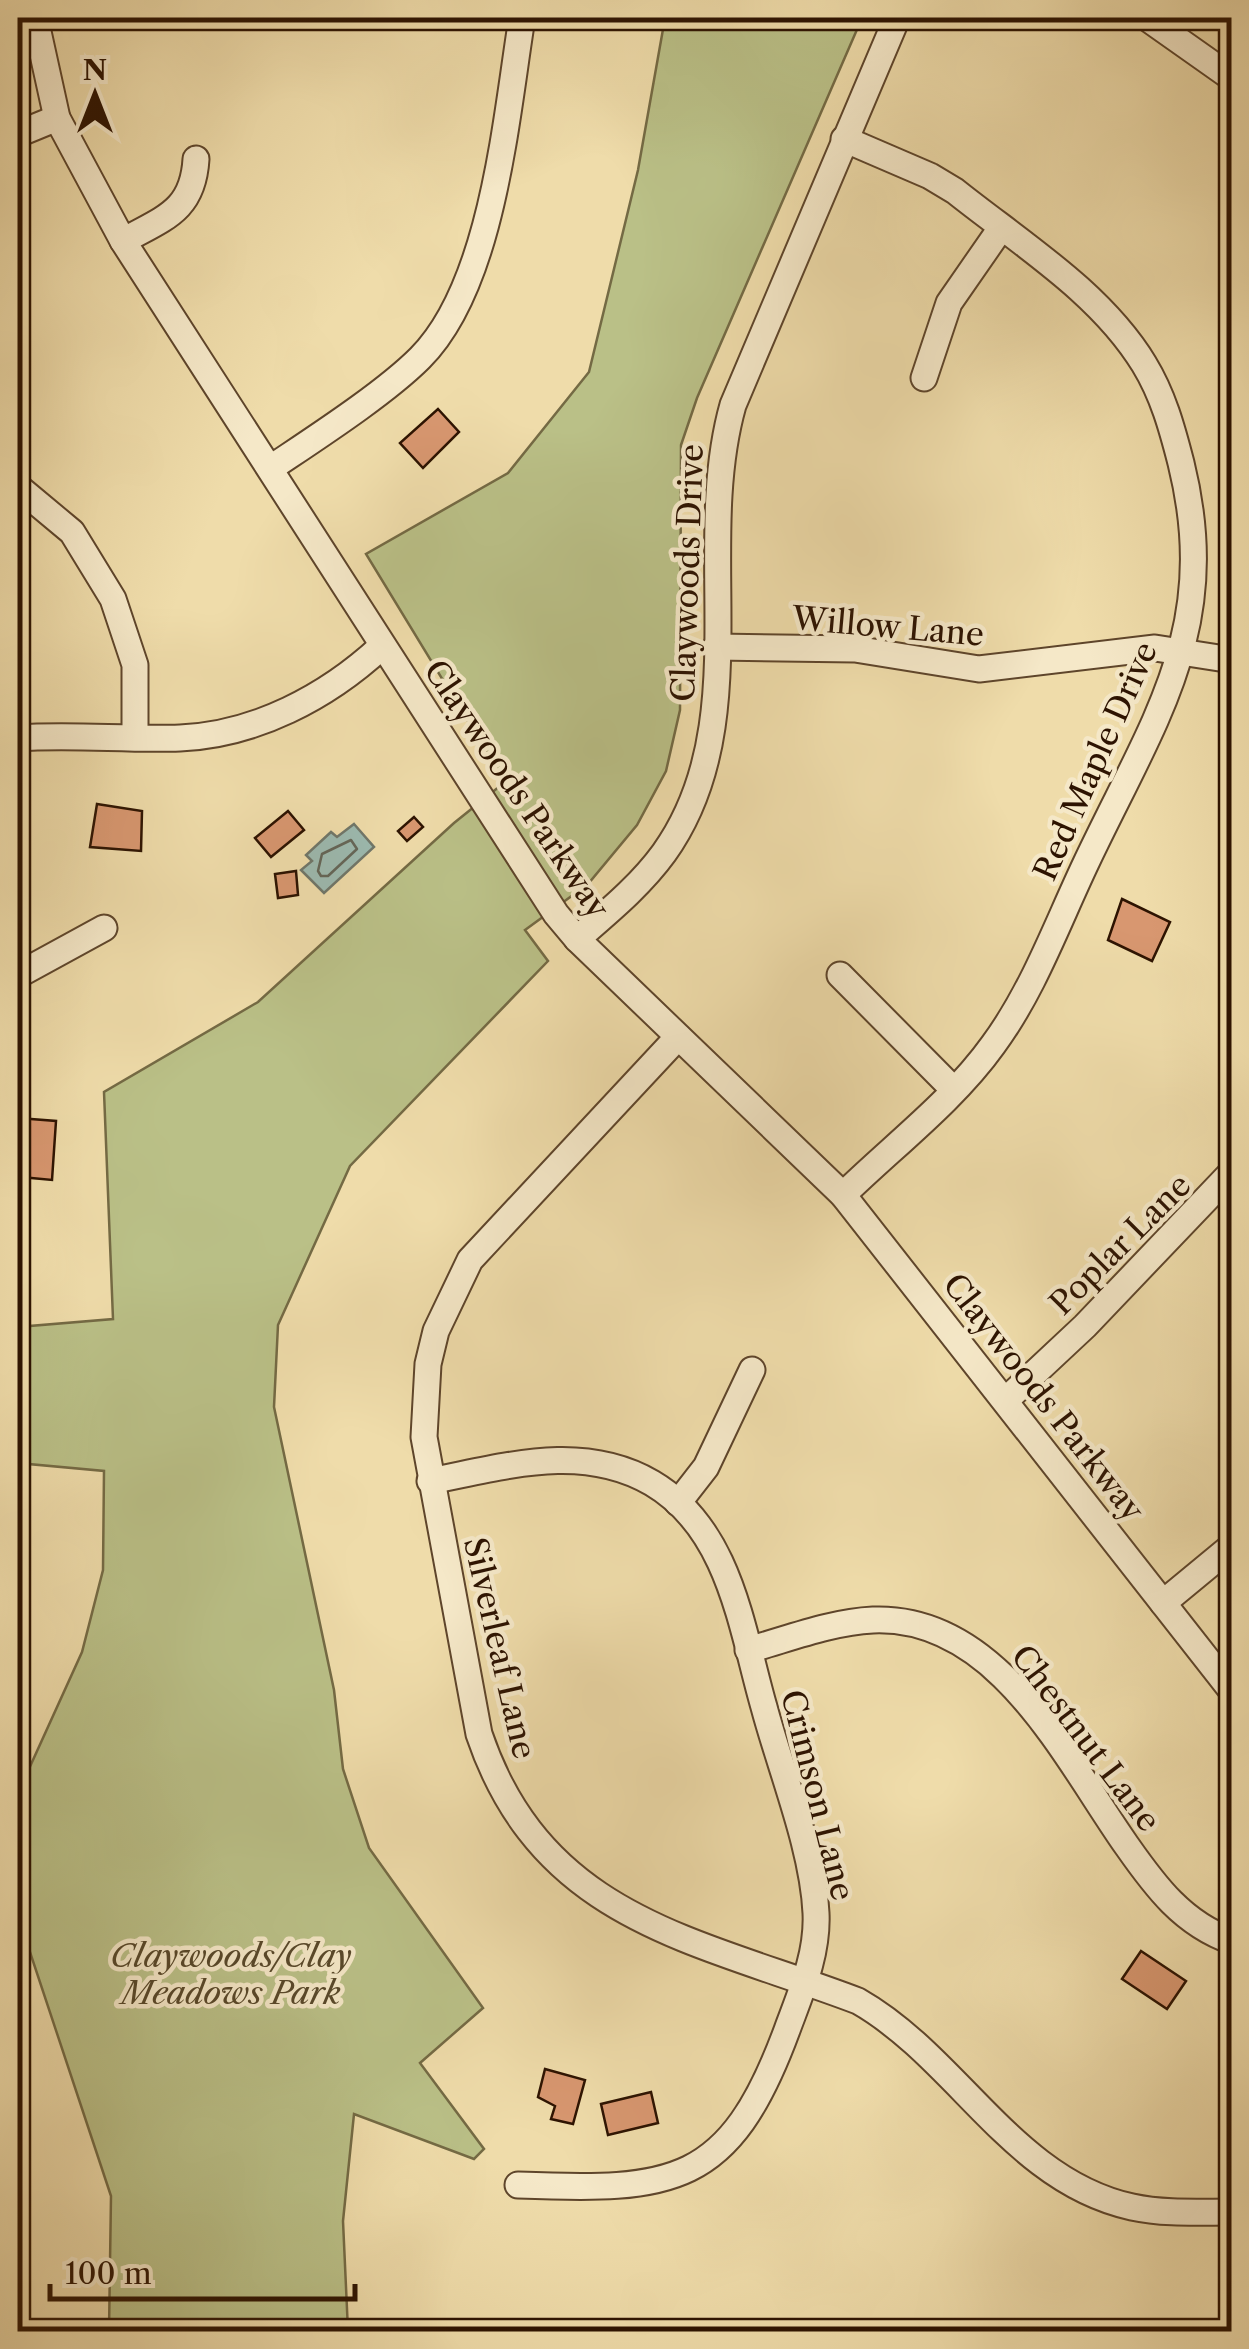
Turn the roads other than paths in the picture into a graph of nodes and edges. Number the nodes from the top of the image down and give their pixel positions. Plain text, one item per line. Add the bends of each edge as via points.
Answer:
1 (35, 18) edge
2 (522, 18) edge
3 (897, 18) edge
4 (1147, 18) edge
5 (1232, 78) edge
6 (57, 118) junction
7 (18, 134) edge
8 (844, 140) junction
9 (196, 160) dead end
10 (1000, 228) junction
11 (123, 241) junction
12 (924, 378) dead end
13 (272, 468) junction
14 (18, 486) edge
15 (382, 647) junction
16 (716, 648) junction
17 (1184, 650) junction
18 (1232, 660) edge
19 (134, 736) junction
20 (18, 738) edge
21 (104, 928) dead end
22 (577, 939) junction
23 (18, 975) edge
24 (840, 975) dead end
25 (678, 1037) junction
26 (953, 1089) junction
27 (1232, 1172) edge
28 (843, 1195) junction
29 (752, 1370) dead end
30 (1007, 1399) junction
31 (430, 1481) junction
32 (678, 1503) junction
33 (1232, 1546) edge
34 (1163, 1602) junction
35 (748, 1650) junction
36 (1232, 1691) edge
37 (1232, 1941) edge
38 (805, 1981) junction
39 (518, 2185) dead end
40 (1232, 2212) edge

1 - 6 street, Claywoods Parkway
2 - 13 street via 498,165 469,282 448,322 419,359
3 - 8 street, Claywoods Drive
4 - 5 street
6 - 7 street
6 - 11 street, Claywoods Parkway
8 - 10 street, Red Maple Drive via 930,176
8 - 16 street, Claywoods Drive via 722,442
9 - 11 street via 194,188 178,209
10 - 12 street via 948,303
10 - 17 street, Red Maple Drive via 1094,303 1160,394 1194,524 1193,608
11 - 13 street, Claywoods Parkway
13 - 15 street, Claywoods Parkway
14 - 19 street via 72,532 113,600 134,665
15 - 19 street via 332,687 288,710 222,733
15 - 22 street, Claywoods Parkway
16 - 17 street, Willow Lane via 855,649 979,669 1123,650
16 - 22 street, Claywoods Drive via 708,754 683,822 644,878
17 - 18 street, Willow Lane
17 - 26 street, Red Maple Drive via 1012,1019
19 - 20 street
21 - 23 street
22 - 25 street, Claywoods Parkway
24 - 26 street
25 - 28 street, Claywoods Parkway
25 - 31 street, Silverleaf Lane via 490,1234 450,1294 423,1403
26 - 28 street, Red Maple Drive
27 - 30 street, Poplar Lane
28 - 30 street, Claywoods Parkway
29 - 32 street via 706,1467
30 - 34 street, Claywoods Parkway
31 - 32 street, Crimson Lane via 573,1459 626,1471
31 - 38 street, Silverleaf Lane via 479,1734 491,1771 528,1834 609,1904
32 - 35 street, Crimson Lane via 715,1548
33 - 34 street
34 - 36 street, Claywoods Parkway
35 - 37 street, Chestnut Lane via 876,1620 909,1622 961,1641 1010,1681 1158,1890 1202,1927
35 - 38 street, Crimson Lane via 814,1886 814,1949
38 - 39 street, Crimson Lane via 765,2089 710,2155 650,2183
38 - 40 street, Silverleaf Lane via 886,2017 1024,2151 1070,2184 1131,2207

